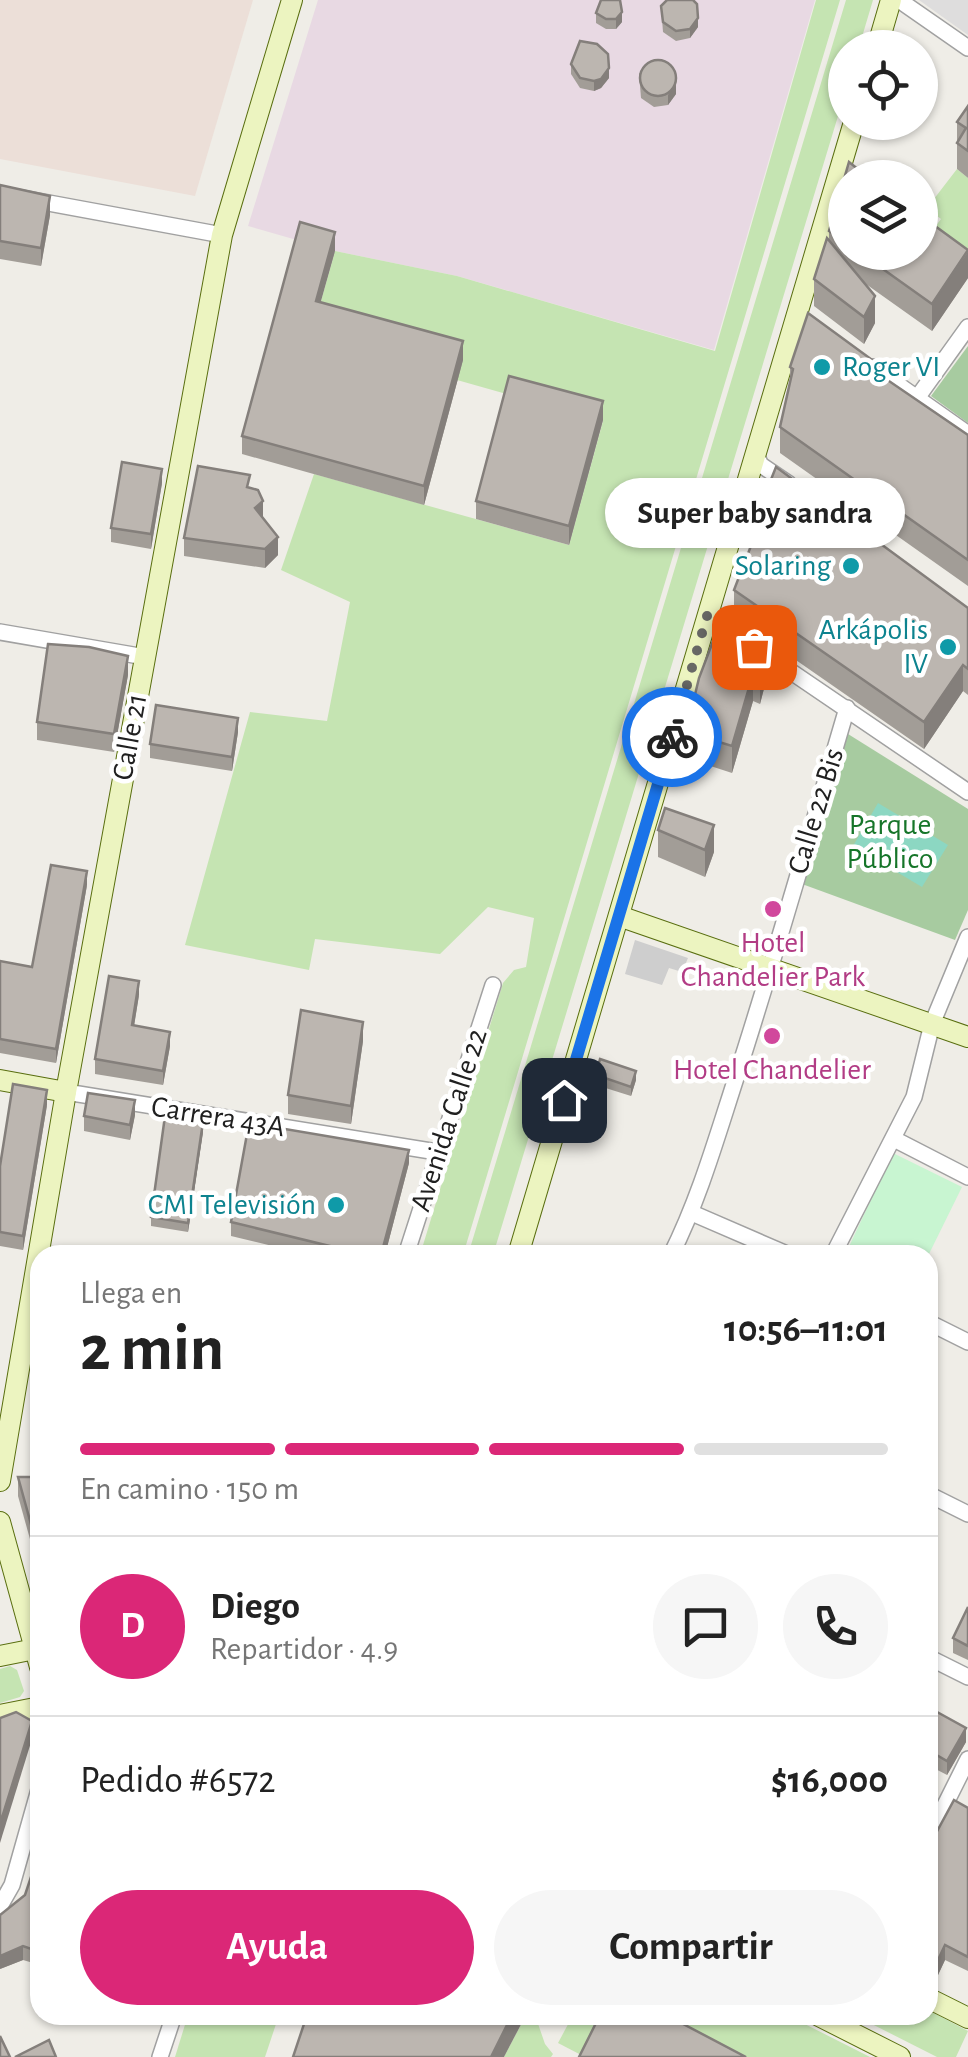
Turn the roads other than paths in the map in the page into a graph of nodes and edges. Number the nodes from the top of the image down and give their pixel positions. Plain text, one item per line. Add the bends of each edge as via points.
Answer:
1 (292, 0) edge
2 (891, 0) edge
3 (900, 0) edge
4 (882, 30) edge
5 (968, 48) edge
6 (849, 140) edge
7 (0, 194) edge
8 (222, 235) junction
9 (968, 327) edge
10 (856, 355) edge
11 (917, 398) junction
12 (968, 434) edge
13 (755, 453) junction
14 (798, 490) edge
15 (0, 632) edge
16 (738, 636) edge
17 (145, 658) junction
18 (847, 708) junction
19 (968, 792) edge
20 (620, 916) junction
21 (968, 937) edge
22 (772, 968) junction
23 (494, 984) dead end
24 (932, 1024) junction
25 (968, 1037) edge
26 (0, 1080) edge
27 (66, 1092) junction
28 (894, 1139) junction
29 (437, 1152) junction
30 (968, 1177) edge
31 (692, 1213) junction
32 (40, 1245) edge
33 (409, 1245) edge
34 (521, 1245) edge
35 (676, 1245) edge
36 (766, 1245) edge
37 (838, 1245) edge
38 (30, 1305) edge
39 (938, 1327) edge
40 (968, 1342) edge
41 (0, 1482) edge
42 (938, 1499) edge
43 (968, 1514) edge
44 (0, 1522) edge
45 (30, 1627) edge
46 (30, 1654) edge
47 (0, 1656) edge
48 (938, 1662) edge
49 (968, 1677) edge
50 (30, 1709) edge
51 (0, 1716) edge
52 (968, 1759) edge
53 (938, 1814) edge
54 (30, 1821) edge
55 (0, 1906) edge
56 (938, 2003) edge
57 (968, 2018) edge
58 (171, 2025) edge
59 (837, 2025) edge
60 (160, 2057) edge
61 (900, 2057) edge

1 - 8 street, Calle 21
2 - 4 street
3 - 5 street
6 - 13 street via 802,318
7 - 8 street
8 - 17 street, Calle 21
9 - 11 street
10 - 11 street
11 - 12 street
13 - 14 street
13 - 20 street via 715,621
15 - 17 street
16 - 18 street
17 - 27 street, Calle 21
18 - 19 street
18 - 22 street, Calle 22 Bis
20 - 22 street
20 - 34 street
21 - 24 street
22 - 24 street
22 - 31 street, Calle 22 Bis
23 - 29 street, Avenida Calle 22
24 - 25 street
24 - 28 street via 914,1097
26 - 27 street, Carrera 43A
27 - 29 street, Carrera 43A
27 - 32 street, Calle 21
28 - 30 street
28 - 37 street
29 - 33 street, Avenida Calle 22
31 - 35 street, Calle 22 Bis
31 - 36 street
38 - 41 street, Calle 21
39 - 40 street
42 - 43 street
44 - 45 street
46 - 47 street
48 - 49 street
50 - 51 street
52 - 53 street
54 - 55 street
56 - 57 street
58 - 60 street
59 - 61 street

